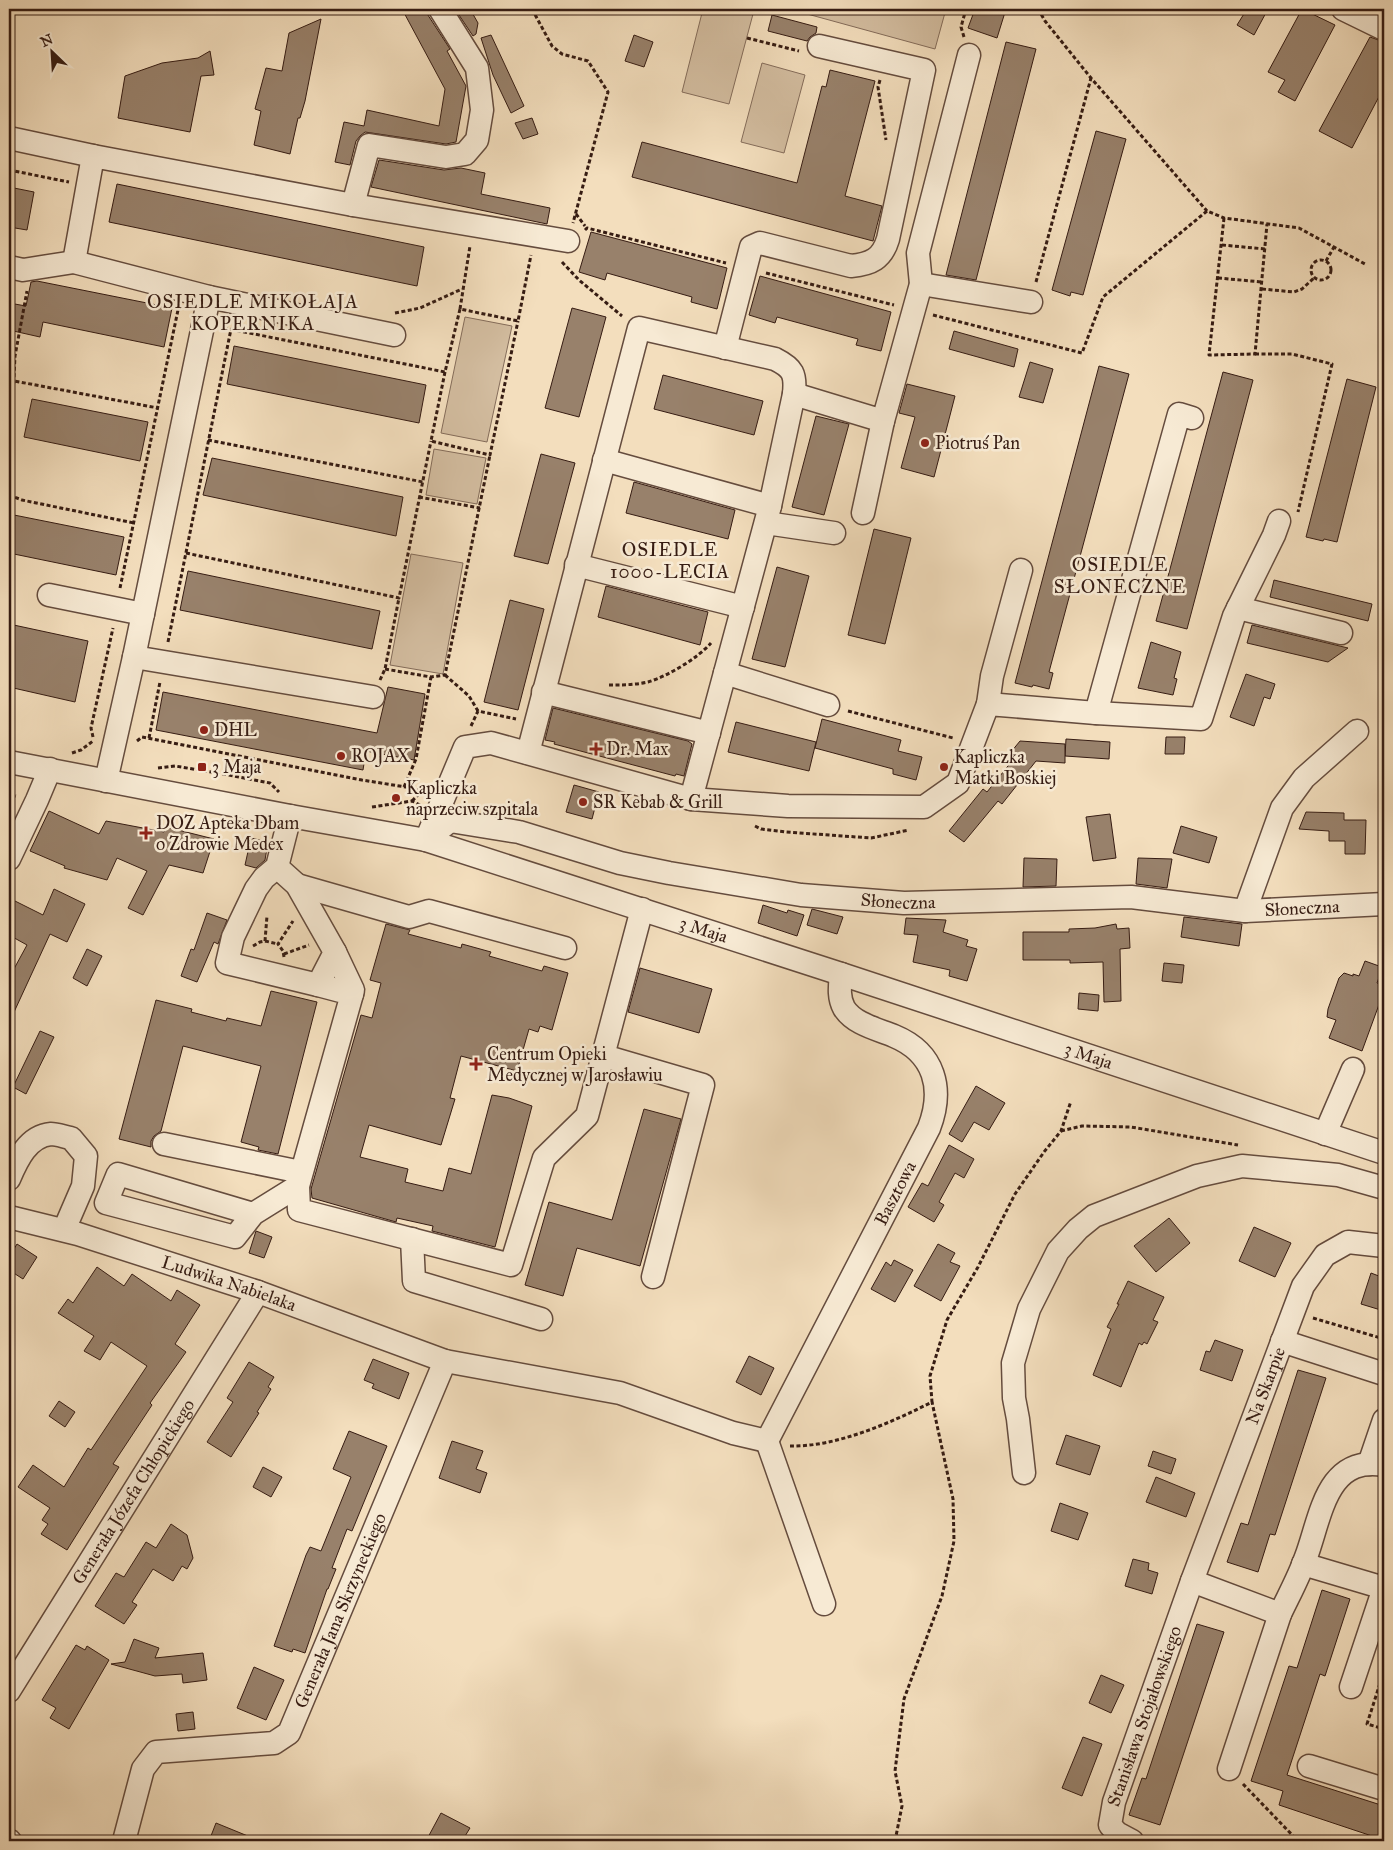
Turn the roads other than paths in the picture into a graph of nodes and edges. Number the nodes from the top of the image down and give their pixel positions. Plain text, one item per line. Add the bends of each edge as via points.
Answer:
1 (440, 9) edge
2 (1343, 9) edge
3 (1384, 29) edge
4 (822, 47) road end
5 (969, 55) road end
6 (9, 138) edge
7 (93, 156) junction
8 (353, 205) junction
9 (568, 242) road end
10 (74, 262) junction
11 (9, 267) edge
12 (921, 284) junction
13 (209, 297) junction
14 (1031, 302) road end
15 (387, 333) road end
16 (726, 348) junction
17 (794, 394) junction
18 (1192, 418) dead end
19 (883, 421) junction
20 (604, 460) junction
21 (863, 513) dead end
22 (768, 514) junction
23 (1279, 521) dead end
24 (834, 532) dead end
25 (576, 565) junction
26 (1021, 570) dead end
27 (49, 595) dead end
28 (1238, 608) junction
29 (143, 614) junction
30 (741, 614) junction
31 (1342, 633) dead end
32 (134, 658) junction
33 (725, 673) junction
34 (543, 692) junction
35 (373, 697) dead end
36 (988, 704) junction
37 (828, 705) road end
38 (1096, 713) junction
39 (1357, 731) dead end
40 (708, 733) junction
41 (528, 753) junction
42 (9, 762) edge
43 (50, 769) junction
44 (106, 781) junction
45 (691, 799) junction
46 (290, 816) junction
47 (426, 840) junction
48 (9, 859) edge
49 (277, 867) junction
50 (302, 893) junction
51 (1384, 904) edge
52 (642, 910) junction
53 (1245, 911) junction
54 (565, 948) dead end
55 (335, 952) junction
56 (841, 974) junction
57 (318, 985) junction
58 (352, 994) junction
59 (604, 1056) junction
60 (1353, 1069) dead end
61 (1325, 1134) junction
62 (164, 1144) dead end
63 (1384, 1153) edge
64 (9, 1179) edge
65 (299, 1179) junction
66 (1384, 1188) edge
67 (253, 1214) junction
68 (9, 1217) edge
69 (64, 1230) junction
70 (412, 1239) junction
71 (1384, 1246) edge
72 (653, 1276) dead end
73 (258, 1292) junction
74 (541, 1319) dead end
75 (1282, 1341) junction
76 (445, 1361) junction
77 (1384, 1374) edge
78 (1384, 1420) edge
79 (767, 1441) junction
80 (1377, 1464) edge
81 (1024, 1473) dead end
82 (1303, 1564) junction
83 (1192, 1581) junction
84 (1384, 1588) edge
85 (824, 1604) dead end
86 (1280, 1614) junction
87 (1351, 1687) dead end
88 (9, 1691) edge
89 (1309, 1766) dead end
90 (1229, 1769) road end
91 (1384, 1789) edge
92 (124, 1841) edge
93 (1132, 1841) edge

1 - 8 street via 477,68 482,110 477,140 465,154 446,157 369,145
2 - 3 street
4 - 16 street via 924,70 884,250 865,265 851,266 760,243 751,247
5 - 12 street via 918,253
6 - 7 street
7 - 8 street
7 - 10 street
8 - 9 street
10 - 11 street via 23,270
10 - 13 street
12 - 14 street
12 - 19 street
13 - 15 street
13 - 29 street
16 - 17 street via 784,364 795,380
16 - 20 street via 639,328
17 - 19 street
17 - 22 street
18 - 38 street via 1179,414
19 - 21 street
20 - 22 street
20 - 25 street
22 - 24 street
22 - 30 street
23 - 28 street
25 - 30 street
25 - 34 street
26 - 36 street via 992,676
27 - 29 street
28 - 31 street
28 - 38 street via 1201,719
29 - 32 street
30 - 33 street
32 - 35 street
32 - 44 street via 104,741
33 - 37 street
33 - 40 street
34 - 40 street
34 - 41 street
36 - 38 street
36 - 45 street via 958,783 924,807 788,806
39 - 53 street via 1304,778 1282,808
40 - 45 street
41 - 45 street
41 - 47 street via 491,742 465,747
42 - 43 street, 3 Maja
43 - 44 street, 3 Maja
43 - 48 street
44 - 46 street, 3 Maja
46 - 47 street, 3 Maja
46 - 49 street
47 - 52 street, 3 Maja
47 - 53 street, Słoneczna via 450,821 519,832 620,863 801,895 904,903 1131,897
49 - 50 street
49 - 57 street via 256,889 234,937 227,963
50 - 54 street via 409,917 429,911
50 - 55 street
51 - 53 street, Słoneczna
52 - 56 street, 3 Maja
52 - 59 street
55 - 57 street
55 - 58 street via 354,990
56 - 61 street, 3 Maja
56 - 79 street, Basztowa via 839,994 844,1008 853,1018 896,1036 923,1056 933,1072 936,1085 935,1112
57 - 58 street
58 - 65 street
59 - 70 street via 587,1116 544,1158 511,1265
59 - 72 street via 703,1085
60 - 61 street
61 - 63 street, 3 Maja
62 - 65 street
64 - 69 street via 16,1162 32,1140 51,1134 71,1138 86,1156 83,1186
65 - 67 street
65 - 70 street via 300,1210
66 - 81 street via 1338,1175 1242,1166 1197,1176 1094,1216 1058,1252 1029,1309 1013,1363
67 - 67 street via 118,1174 106,1203 235,1237
68 - 69 street, Ludwika Nabielaka
69 - 73 street, Ludwika Nabielaka
70 - 74 street via 414,1281
71 - 75 street, Na Skarpie via 1348,1242 1325,1255 1303,1286
73 - 76 street, Ludwika Nabielaka
73 - 88 street, Generała Józefa Chłopickiego
75 - 77 street
75 - 83 street, Na Skarpie
76 - 79 street, Ludwika Nabielaka via 620,1393 733,1433
76 - 92 street, Generała Jana Skrzyneckiego via 289,1733 274,1743 156,1752 143,1769
78 - 80 street
79 - 85 street
80 - 82 street via 1344,1472 1335,1482 1327,1494
82 - 84 street
82 - 86 street
83 - 86 street
83 - 93 street, Stanisława Stojałowskiego via 1114,1802 1110,1825
84 - 87 street
86 - 90 street
89 - 91 street

